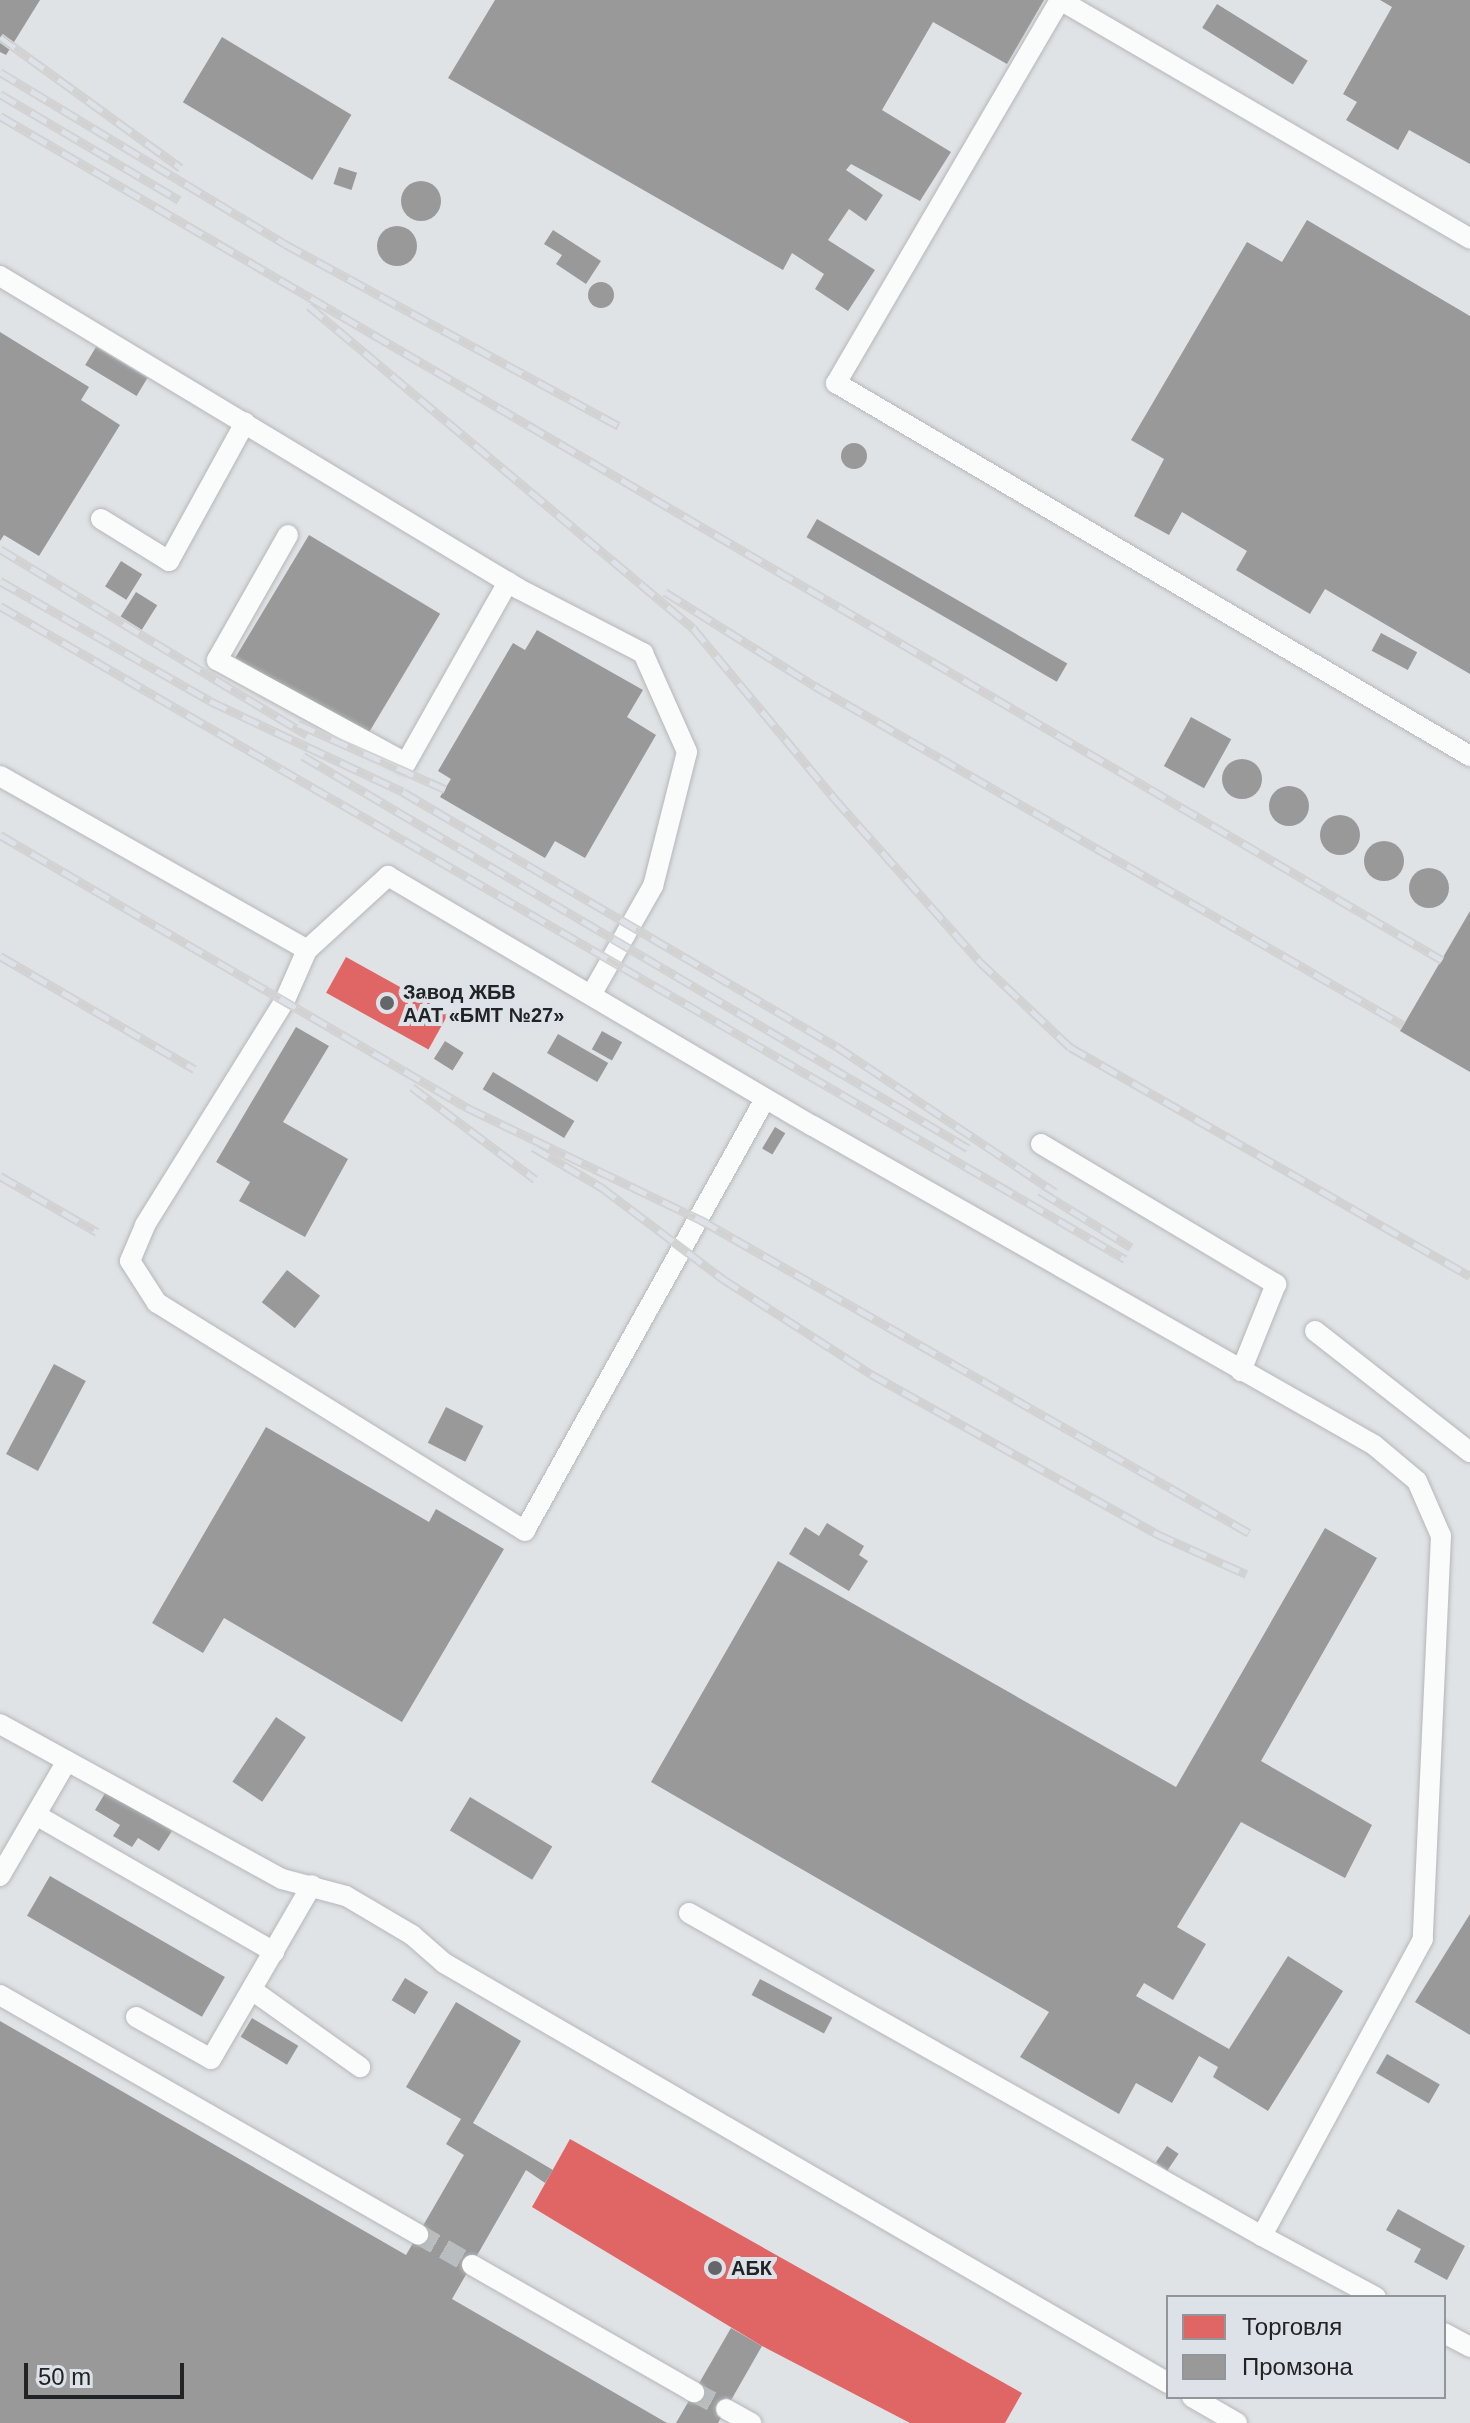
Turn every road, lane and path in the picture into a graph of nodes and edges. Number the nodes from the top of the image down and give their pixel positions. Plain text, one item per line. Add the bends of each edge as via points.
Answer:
1 (1060, 0) edge
2 (1470, 239) edge
3 (0, 276) edge
4 (245, 423) junction
5 (101, 519) dead end
6 (288, 535) dead end
7 (508, 582) junction
8 (1470, 756) edge
9 (0, 776) edge
10 (307, 950) junction
11 (591, 995) junction
12 (765, 1099) junction
13 (1041, 1144) dead end
14 (1315, 1331) dead end
15 (1241, 1371) junction
16 (1470, 1452) edge
17 (0, 1724) edge
18 (67, 1761) junction
19 (36, 1815) junction
20 (0, 1876) edge
21 (312, 1885) junction
22 (689, 1913) dead end
23 (274, 1952) junction
24 (252, 1990) junction
25 (0, 1995) edge
26 (136, 2017) dead end
27 (360, 2067) dead end
28 (418, 2234) tunnel mouth
29 (1262, 2236) junction
30 (472, 2265) tunnel mouth
31 (1372, 2295) edge
32 (1446, 2334) edge
33 (1470, 2347) edge
34 (1166, 2382) edge
35 (694, 2392) tunnel mouth
36 (1195, 2399) edge
37 (726, 2409) tunnel mouth
38 (751, 2423) edge
39 (1237, 2423) edge

1 - 2 street
1 - 8 street via 836,383
3 - 4 street
4 - 5 street via 169,561
4 - 7 street
6 - 7 street via 217,660 406,763
7 - 11 street via 643,653 687,752 653,886
9 - 10 street
10 - 11 street via 388,876
10 - 12 street via 285,1000 145,1225 130,1261 157,1303 525,1531
11 - 12 street
12 - 15 street
13 - 15 street via 1276,1284
14 - 16 street
15 - 29 street via 1374,1445 1417,1481 1441,1536 1423,1939
17 - 18 street
18 - 19 street
18 - 21 street via 282,1879
19 - 20 street
19 - 23 street
21 - 23 street
21 - 34 street via 346,1896 412,1935 444,1963
22 - 29 street
23 - 24 street
24 - 26 street via 211,2059
24 - 27 street
25 - 28 street
29 - 31 street
30 - 35 street
32 - 33 street
36 - 39 street
37 - 38 street

